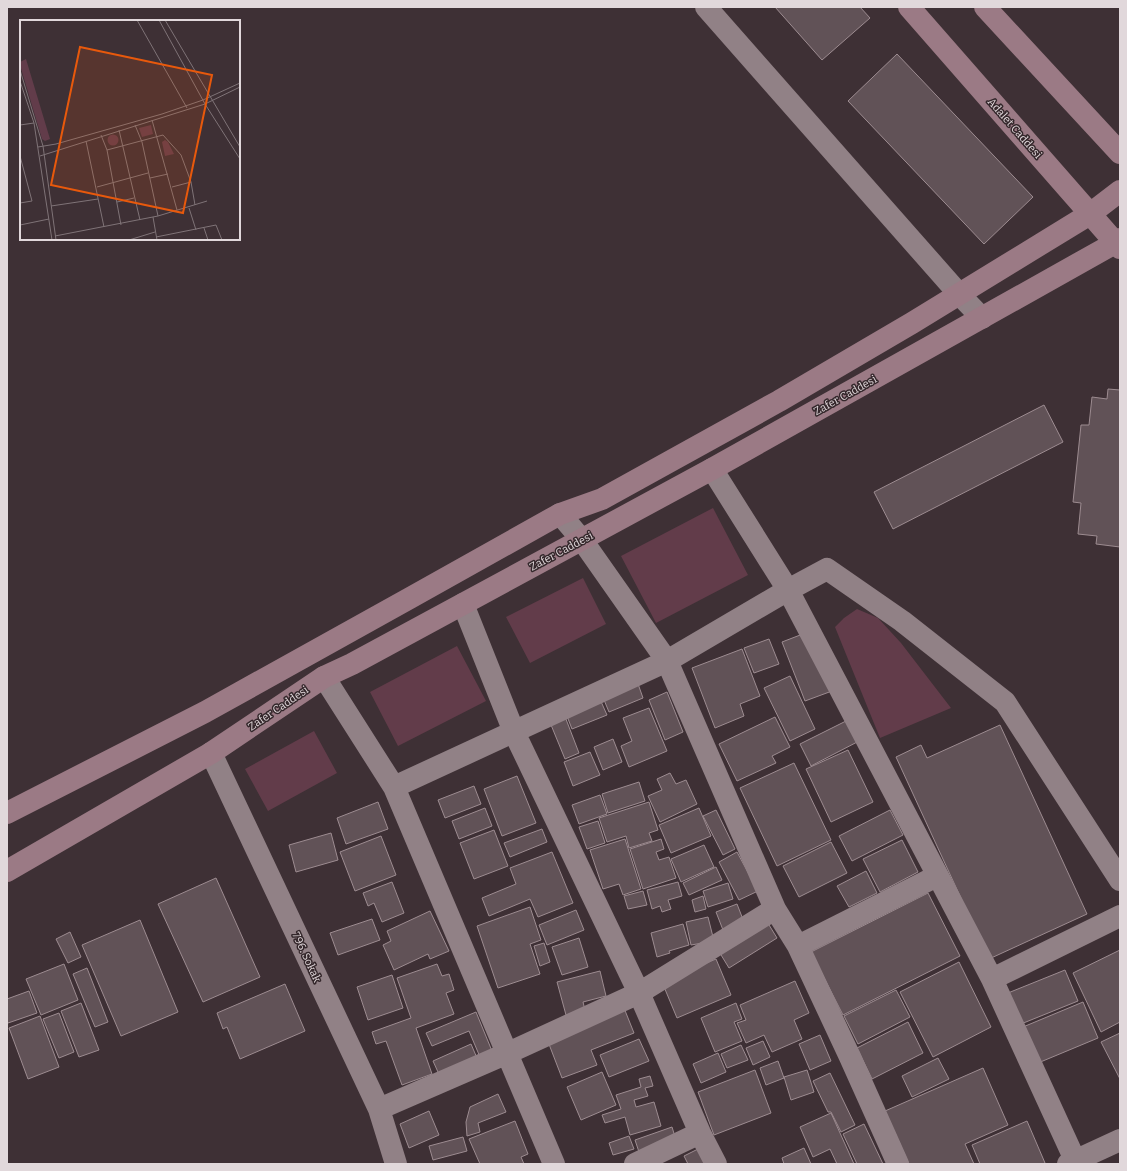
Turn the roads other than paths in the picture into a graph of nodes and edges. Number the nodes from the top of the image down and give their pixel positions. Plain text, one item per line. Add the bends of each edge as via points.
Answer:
1 (706, 7) edge
2 (910, 7) edge
3 (985, 7) edge
4 (1120, 153) edge
5 (1120, 191) edge
6 (1090, 214) junction
7 (1118, 243) edge
8 (959, 294) junction
9 (982, 318) junction
10 (712, 469) junction
11 (560, 514) junction
12 (582, 540) junction
13 (788, 590) junction
14 (463, 604) junction
15 (667, 661) junction
16 (324, 677) junction
17 (514, 732) junction
18 (211, 753) junction
19 (394, 787) junction
20 (7, 813) edge
21 (7, 871) edge
22 (937, 876) junction
23 (1120, 880) edge
24 (775, 909) junction
25 (1120, 916) edge
26 (798, 946) junction
27 (992, 979) junction
28 (639, 993) junction
29 (508, 1053) junction
30 (379, 1109) junction
31 (700, 1133) junction
32 (1120, 1140) edge
33 (1072, 1162) edge
34 (396, 1164) edge
35 (554, 1164) edge
36 (635, 1164) edge
37 (716, 1164) edge
38 (898, 1164) edge

1 - 8 street
2 - 6 main road, Adalet Caddesi
3 - 4 main road
5 - 6 main road
6 - 7 main road, Adalet Caddesi
6 - 8 main road
7 - 9 main road, Zafer Caddesi
8 - 9 street
8 - 11 main road via 779,401 616,491
9 - 10 main road, Zafer Caddesi
10 - 12 main road, Zafer Caddesi
10 - 13 street
11 - 12 street
11 - 20 main road via 204,712
12 - 14 main road, Zafer Caddesi
12 - 15 street
13 - 15 street
13 - 22 street
13 - 23 street via 827,569 902,621 1005,702
14 - 16 main road, Zafer Caddesi
14 - 17 street
15 - 17 street
15 - 24 street
16 - 18 main road, Zafer Caddesi
16 - 19 street
17 - 19 street
17 - 28 street
18 - 21 main road, Zafer Caddesi
18 - 30 street, 796. Sokak
19 - 29 street
22 - 26 street
22 - 27 street
24 - 26 street
24 - 28 street
25 - 27 street
26 - 38 street
27 - 33 street
28 - 29 street
28 - 31 street
29 - 30 street
29 - 35 street
30 - 34 street, 796. Sokak
31 - 36 street
31 - 37 street
32 - 33 street

